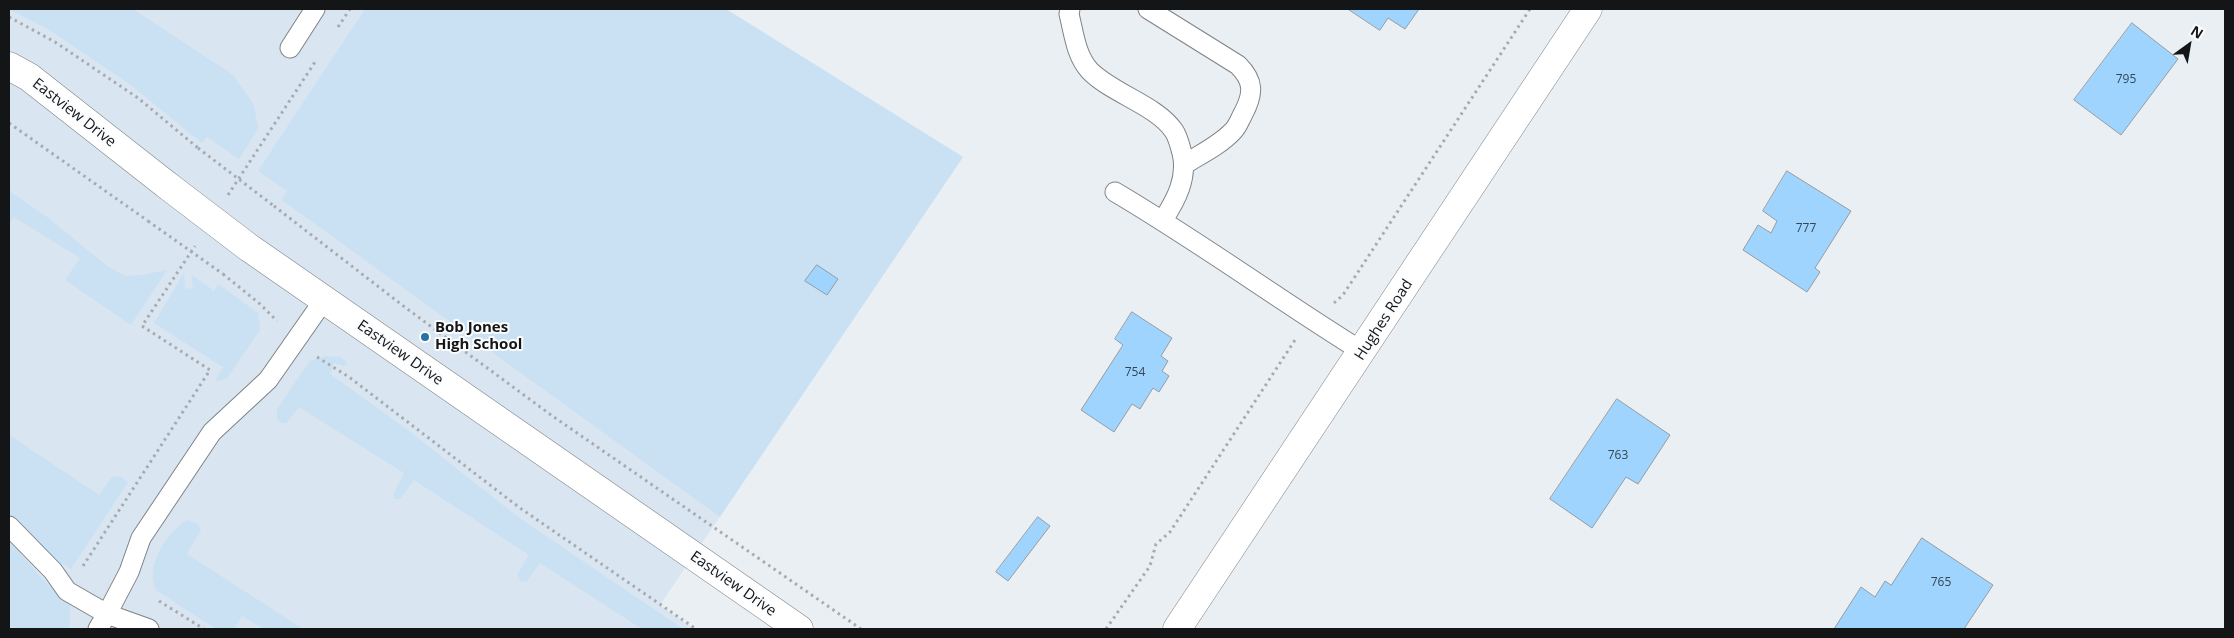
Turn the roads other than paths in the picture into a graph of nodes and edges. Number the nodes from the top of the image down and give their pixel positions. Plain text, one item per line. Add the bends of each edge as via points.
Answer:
1 (315, 9) edge
2 (1070, 9) edge
3 (1148, 9) edge
4 (1588, 9) edge
5 (290, 48) dead end
6 (9, 66) edge
7 (1185, 164) junction
8 (1115, 192) dead end
9 (1163, 220) junction
10 (324, 300) junction
11 (1363, 352) junction
12 (9, 526) edge
13 (102, 622) edge
14 (149, 629) edge
15 (799, 629) edge
16 (1177, 629) edge

1 - 5 lane
2 - 7 lane via 1078,53 1090,71 1159,116 1174,131
3 - 7 lane via 1238,65 1247,74 1251,88 1249,102 1234,130 1216,146
4 - 11 street, Hughes Road
6 - 10 street, Eastview Drive, bridge via 28,77 248,247
7 - 9 lane via 1180,188
8 - 9 lane
9 - 11 lane
10 - 13 lane via 268,380 212,432 141,538 129,572
10 - 15 street, Eastview Drive
11 - 16 street, Hughes Road
12 - 13 lane via 53,571 67,591
13 - 14 lane

